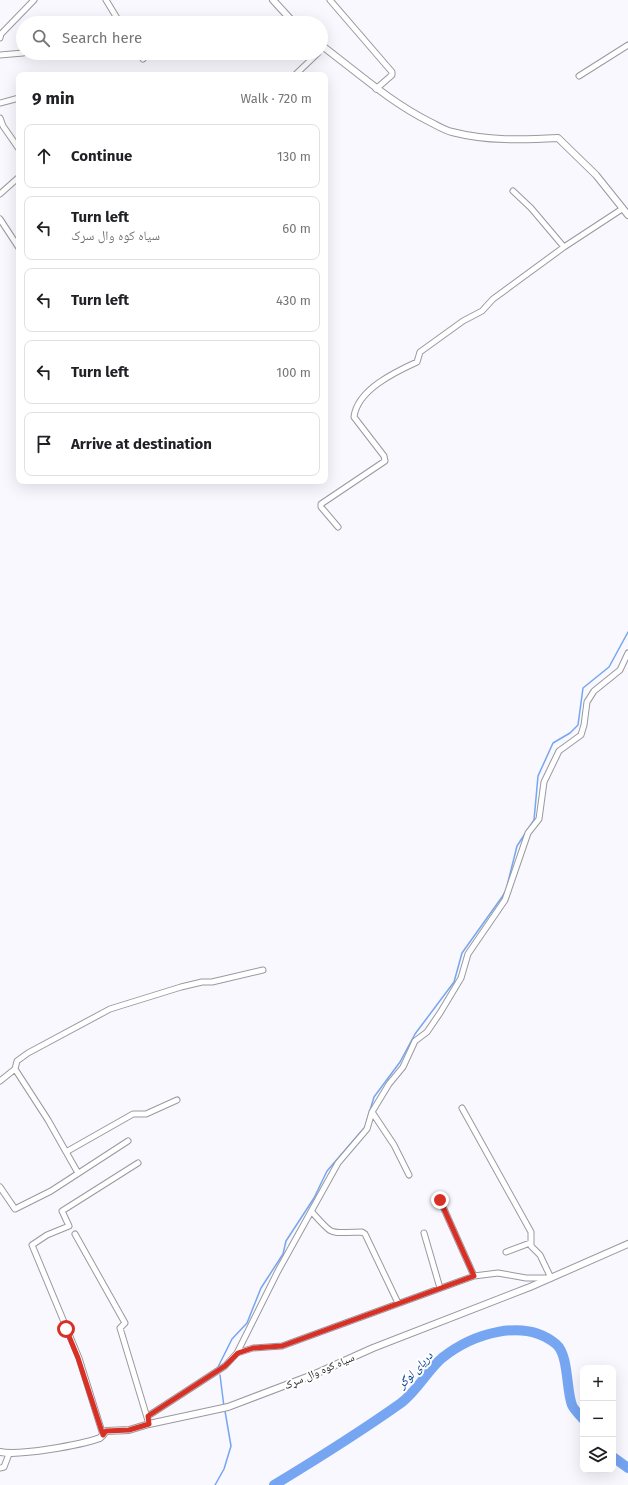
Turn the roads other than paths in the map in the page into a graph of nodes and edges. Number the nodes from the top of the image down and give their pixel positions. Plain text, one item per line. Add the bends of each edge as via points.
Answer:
1 (34, 0) edge
2 (106, 0) edge
3 (273, 0) edge
4 (330, 0) edge
5 (19, 16) edge
6 (116, 16) edge
7 (288, 16) edge
8 (16, 19) edge
9 (0, 38) edge
10 (628, 45) edge
11 (16, 53) edge
12 (328, 53) edge
13 (0, 55) edge
14 (311, 60) edge
15 (298, 72) edge
16 (579, 76) dead end
17 (376, 89) junction
18 (16, 99) edge
19 (0, 103) edge
20 (0, 118) edge
21 (16, 146) edge
22 (16, 180) edge
23 (513, 190) dead end
24 (0, 194) edge
25 (622, 209) junction
26 (628, 215) edge
27 (0, 219) edge
28 (16, 243) edge
29 (564, 247) junction
30 (338, 527) dead end
31 (628, 653) edge
32 (263, 970) dead end
33 (15, 1069) junction
34 (0, 1081) edge
35 (177, 1100) dead end
36 (462, 1108) dead end
37 (372, 1112) junction
38 (128, 1141) dead end
39 (66, 1152) junction
40 (138, 1163) dead end
41 (78, 1172) junction
42 (409, 1175) dead end
43 (0, 1188) edge
44 (440, 1200) dead end
45 (312, 1212) junction
46 (424, 1233) dead end
47 (75, 1234) dead end
48 (530, 1243) junction
49 (628, 1244) edge
50 (506, 1252) dead end
51 (474, 1276) junction
52 (551, 1278) junction
53 (440, 1288) junction
54 (398, 1303) junction
55 (238, 1353) junction
56 (148, 1416) junction
57 (149, 1424) junction
58 (103, 1435) junction
59 (0, 1452) edge
60 (9, 1454) junction
61 (0, 1468) edge

1 - 5 street
2 - 6 street
3 - 7 street
4 - 17 street via 392,72 392,75
8 - 9 street
10 - 16 street
11 - 13 street
12 - 17 street
14 - 15 street
17 - 25 street via 419,117 452,132 507,140 558,138 596,175
18 - 19 street
20 - 21 street
22 - 24 street
23 - 29 street
25 - 26 street
25 - 29 street
27 - 28 street
29 - 30 street via 493,299 482,311 463,321 420,352 417,362 370,389 360,401 354,417 384,456 385,461 321,504
31 - 37 street via 620,670 594,691 587,702 580,735 559,751 544,782 539,819 528,833 505,900 468,954 462,978 427,1032 415,1041 402,1067
32 - 33 street via 181,987 110,1009 28,1053 17,1061
33 - 34 street
33 - 39 street
35 - 39 street via 146,1114 133,1114
36 - 48 street via 531,1232
37 - 42 street via 394,1145
37 - 45 street via 367,1129 338,1163
38 - 41 street
39 - 41 street
40 - 58 street via 62,1211 69,1226 47,1235 32,1245 78,1358
41 - 43 street via 51,1191 15,1209
44 - 51 street
45 - 54 street via 333,1232 365,1234
45 - 55 street via 278,1271
46 - 53 street
47 - 56 street via 124,1323 120,1328
48 - 50 street
48 - 52 street
49 - 52 street, سیاه کوه وال سړک
51 - 52 street via 498,1273 526,1278
51 - 53 street
52 - 57 street, سیاه کوه وال سړک via 228,1408
53 - 54 street
54 - 55 street via 282,1346 253,1348
55 - 56 street via 225,1366
56 - 57 street
57 - 58 street, سیاه کوه وال سړک via 134,1429 106,1431
58 - 60 street, سیاه کوه وال سړک via 59,1447
59 - 60 street, سیاه کوه وال سړک
60 - 61 street via 4,1467

